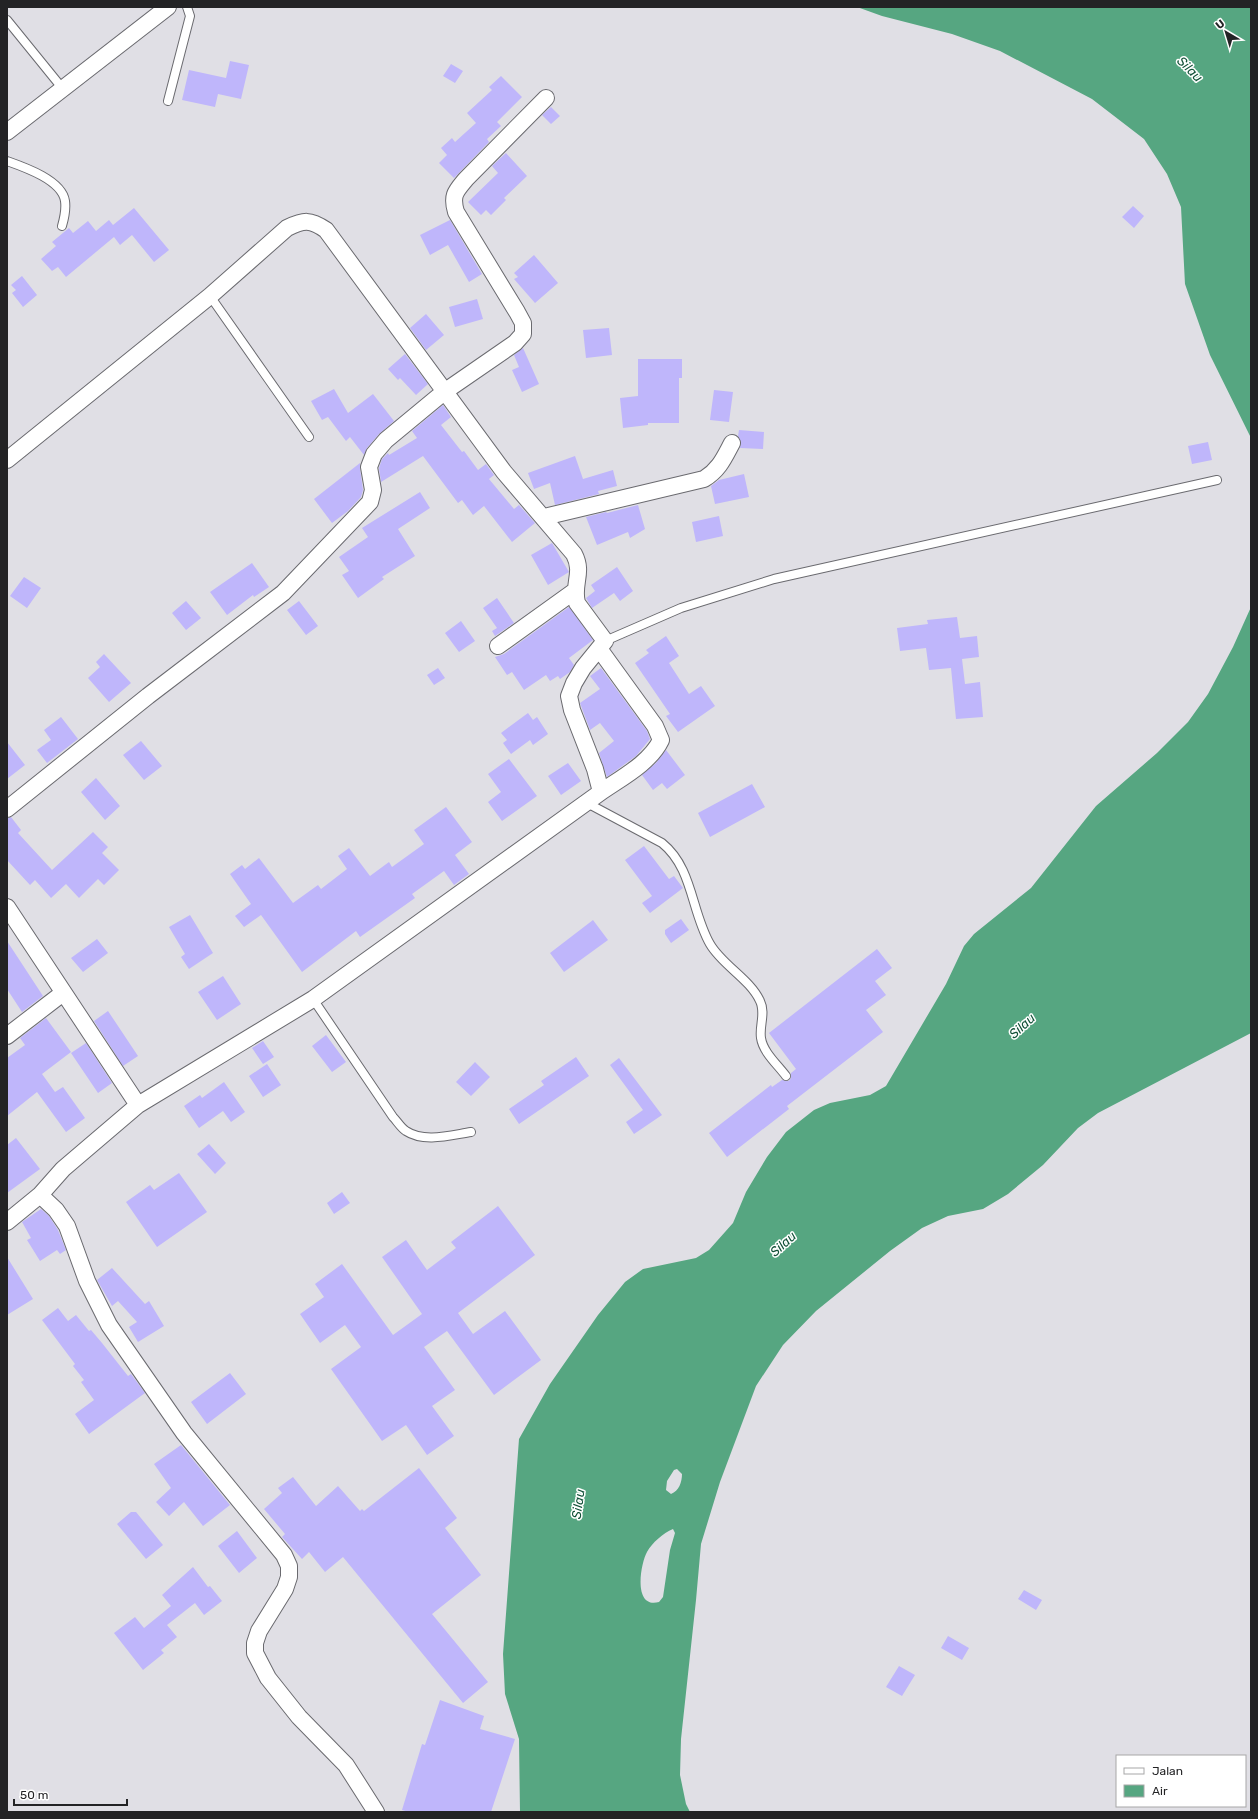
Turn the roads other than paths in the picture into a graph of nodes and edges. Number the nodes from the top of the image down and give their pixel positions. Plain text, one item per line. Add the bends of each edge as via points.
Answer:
1 (168, 7) edge
2 (187, 7) edge
3 (7, 20) edge
4 (64, 88) junction
5 (546, 98) dead end
6 (168, 101) dead end
7 (7, 132) edge
8 (7, 161) edge
9 (62, 226) dead end
10 (210, 296) junction
11 (444, 392) junction
12 (309, 437) dead end
13 (732, 443) dead end
14 (7, 460) edge
15 (1217, 480) dead end
16 (544, 517) junction
17 (576, 590) junction
18 (498, 646) dead end
19 (602, 646) junction
20 (601, 792) junction
21 (587, 803) junction
22 (7, 809) edge
23 (7, 907) edge
24 (63, 993) junction
25 (313, 999) junction
26 (7, 1036) edge
27 (786, 1076) dead end
28 (138, 1105) junction
29 (471, 1132) dead end
30 (40, 1195) junction
31 (7, 1222) edge
32 (376, 1812) edge

1 - 4 street
2 - 6 lane via 190,16
3 - 4 lane
4 - 7 street
5 - 11 street via 454,193 456,212 523,323 522,334 515,343
8 - 9 lane via 49,179 58,189 65,200
10 - 11 street via 286,228 301,221 315,222 326,230
10 - 12 lane
10 - 14 street
11 - 16 street via 504,472
11 - 22 street via 386,440 374,454 369,467 373,490 370,502 283,593 148,696
13 - 16 street via 721,466 704,479
15 - 19 lane via 774,579 681,608
16 - 17 street via 578,560 580,567
17 - 18 street
17 - 19 street via 577,603
19 - 20 street via 583,668 569,696
19 - 20 street via 655,726 661,740 657,748 639,766
20 - 21 street
21 - 25 street
21 - 27 lane via 662,843 673,852 684,870 711,945 761,1002 761,1037 765,1050
23 - 24 street
24 - 26 street
24 - 28 street
25 - 28 street
25 - 29 lane via 405,1131 418,1136 434,1137
28 - 30 street via 63,1169
30 - 31 street
30 - 32 street via 56,1210 67,1226 87,1281 109,1325 184,1433 284,1555 289,1566 289,1577 285,1589 259,1631 255,1653 268,1678 299,1717 346,1766

